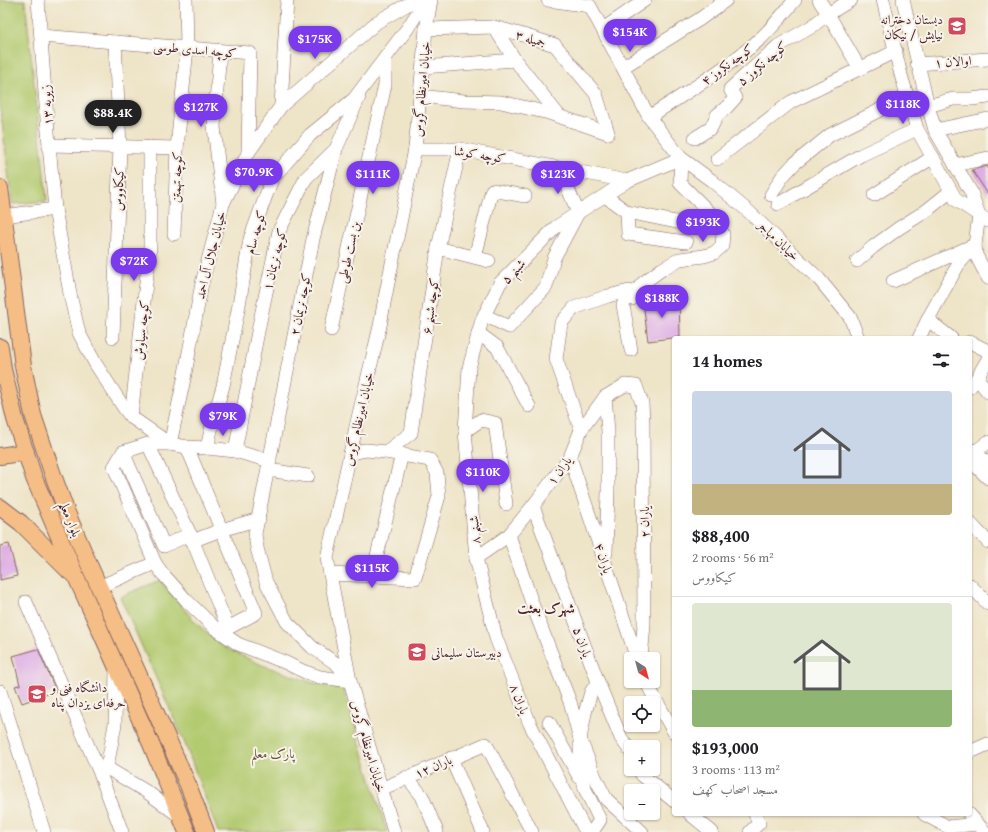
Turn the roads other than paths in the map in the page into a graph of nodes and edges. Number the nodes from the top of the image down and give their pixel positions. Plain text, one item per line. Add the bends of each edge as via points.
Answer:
1 (38, 0) edge
2 (186, 0) edge
3 (287, 0) edge
4 (415, 0) edge
5 (426, 0) edge
6 (432, 0) edge
7 (548, 0) edge
8 (645, 0) edge
9 (726, 0) edge
10 (795, 0) edge
11 (819, 0) edge
12 (851, 0) edge
13 (883, 0) edge
14 (903, 0) edge
15 (592, 2) edge
16 (828, 14) junction
17 (494, 27) junction
18 (426, 29) junction
19 (603, 30) junction
20 (41, 36) junction
21 (115, 42) junction
22 (187, 48) junction
23 (220, 51) junction
24 (896, 51) junction
25 (385, 58) junction
26 (988, 59) edge
27 (515, 60) junction
28 (917, 64) junction
29 (423, 67) junction
30 (623, 67) junction
31 (860, 69) junction
32 (362, 88) junction
33 (420, 96) junction
34 (988, 97) edge
35 (908, 98) junction
36 (281, 106) junction
37 (928, 106) junction
38 (560, 117) junction
39 (649, 117) junction
40 (988, 119) edge
41 (917, 129) junction
42 (935, 130) junction
43 (695, 138) dead end
44 (49, 145) junction
45 (120, 147) junction
46 (150, 147) junction
47 (177, 148) junction
48 (336, 149) junction
49 (415, 149) junction
50 (460, 149) junction
51 (248, 154) junction
52 (933, 157) junction
53 (681, 158) junction
54 (988, 158) edge
55 (717, 159) dead end
56 (955, 165) junction
57 (560, 168) junction
58 (627, 181) junction
59 (0, 188) edge
60 (951, 191) junction
61 (874, 195) dead end
62 (525, 196) dead end
63 (605, 196) junction
64 (223, 204) junction
65 (55, 209) junction
66 (627, 212) junction
67 (578, 213) junction
68 (4, 216) junction
69 (984, 218) edge
70 (686, 224) dead end
71 (174, 234) dead end
72 (686, 242) dead end
73 (975, 245) junction
74 (438, 248) junction
75 (475, 257) junction
76 (489, 260) dead end
77 (857, 261) dead end
78 (988, 278) edge
79 (893, 281) dead end
80 (632, 300) dead end
81 (484, 316) junction
82 (929, 317) junction
83 (330, 330) dead end
84 (478, 333) junction
85 (857, 336) edge
86 (920, 336) edge
87 (948, 336) edge
88 (112, 337) dead end
89 (972, 343) edge
90 (0, 347) edge
91 (631, 350) dead end
92 (988, 351) edge
93 (988, 360) edge
94 (974, 382) edge
95 (636, 386) joint
96 (988, 392) edge
97 (605, 397) junction
98 (529, 406) dead end
99 (131, 417) junction
100 (581, 430) junction
101 (465, 431) junction
102 (988, 442) edge
103 (148, 444) junction
104 (170, 444) junction
105 (187, 447) junction
106 (207, 448) junction
107 (235, 451) junction
108 (26, 452) junction
109 (123, 452) junction
110 (386, 452) junction
111 (350, 453) junction
112 (402, 454) junction
113 (972, 454) edge
114 (0, 456) edge
115 (570, 457) junction
116 (988, 464) edge
117 (269, 465) junction
118 (308, 476) dead end
119 (988, 478) edge
120 (506, 504) dead end
121 (533, 506) junction
122 (0, 507) edge
123 (258, 519) junction
124 (972, 525) edge
125 (221, 530) junction
126 (509, 535) junction
127 (191, 538) junction
128 (988, 542) edge
129 (476, 558) junction
130 (155, 563) junction
131 (606, 563) junction
132 (330, 574) junction
133 (372, 576) junction
134 (76, 579) junction
135 (99, 586) junction
136 (972, 587) edge
137 (26, 602) dead end
138 (988, 604) edge
139 (635, 652) edge
140 (642, 652) edge
141 (116, 666) junction
142 (350, 680) junction
143 (598, 682) junction
144 (649, 688) edge
145 (0, 691) edge
146 (549, 722) dead end
147 (672, 729) edge
148 (580, 739) junction
149 (624, 742) edge
150 (988, 744) edge
151 (972, 751) edge
152 (451, 758) junction
153 (103, 769) junction
154 (643, 776) edge
155 (407, 777) junction
156 (381, 789) junction
157 (585, 789) junction
158 (672, 799) edge
159 (692, 816) edge
160 (756, 816) edge
161 (927, 816) edge
162 (181, 817) junction
163 (977, 823) edge
164 (44, 832) edge
165 (122, 832) edge
166 (187, 832) edge
167 (206, 832) edge
168 (394, 832) edge
169 (438, 832) edge
170 (483, 832) edge
171 (532, 832) edge
172 (586, 832) edge
173 (592, 832) edge
174 (642, 832) edge
175 (712, 832) edge
176 (750, 832) edge

1 - 20 street, زیویه ۱۳
2 - 22 street, کوچه تهمتن
3 - 36 street
4 - 36 street, خیابان جلال آل احمد via 377,22
5 - 25 street, کوچه سام
6 - 18 street, خیابان امیرنظام گروس
7 - 15 street
8 - 19 street
9 - 30 street
10 - 39 street, کوچه نکروز ۴ via 761,38 731,62
11 - 16 street
12 - 16 street, کوچه نکروز ۵
13 - 24 street
14 - 28 street
15 - 19 street, خیابان مهاجر
16 - 31 street
16 - 43 street, کوچه نکروز ۵ via 778,46 730,89 735,98 718,115 711,128
17 - 18 street, جمیله ۳
17 - 27 street
17 - 38 street, جمیله ۳ via 555,45 596,94 608,133
18 - 29 street, خیابان امیرنظام گروس
19 - 30 street, خیابان مهاجر
20 - 21 street, کوچه اسدی طوسی
20 - 44 street, زیویه ۱۳
21 - 22 street, کوچه اسدی طوسی
21 - 45 street, کیکاووس
22 - 23 street, کوچه اسدی طوسی
22 - 47 street, کوچه تهمتن
23 - 51 street, کوچه اسدی طوسی via 250,53
23 - 64 street via 214,127
24 - 31 street
24 - 35 street
25 - 32 street, کوچه سام
25 - 83 street, بن بست طوطی via 385,85
26 - 28 street, اوالان ۱
27 - 29 street
27 - 38 street
28 - 37 street
29 - 33 street, خیابان امیرنظام گروس
30 - 39 street, خیابان مهاجر
31 - 55 street via 792,102
32 - 48 street, کوچه نریمان ۱
32 - 106 street, کوچه سام via 354,99 310,135 272,179 250,239 223,386
33 - 38 street via 501,102
33 - 49 street, خیابان امیرنظام گروس
34 - 37 street via 953,100
35 - 41 street
35 - 41 street via 889,103 830,134 782,177 775,200
36 - 51 street, خیابان جلال آل احمد
37 - 42 street
39 - 53 street, خیابان مهاجر
40 - 42 street
41 - 52 street
42 - 56 street
44 - 45 street
44 - 65 street, زیویه ۱۳
45 - 46 street
45 - 88 street, کیکاووس
46 - 47 street
46 - 99 street, کوچه سیاوش via 150,247
47 - 71 street, کوچه تهمتن
48 - 107 street, کوچه نریمان ۱ via 306,178 279,231
48 - 117 street, کوچه نریمان ۲ via 313,239
49 - 50 street, کوچه کوشا
49 - 111 street, خیابان امیرنظام گروس via 380,326
50 - 57 street, کوچه کوشا
50 - 74 street, کوچه شبنم ۶
51 - 64 street, خیابان جلال آل احمد
52 - 60 street
52 - 61 street
53 - 58 street
53 - 80 street via 680,183 714,217 723,234 722,246 714,253 680,259 662,269 643,283
53 - 85 street, خیابان مهاجر via 748,211 819,279 850,318
54 - 56 street
56 - 69 street
57 - 58 street, کوچه کوشا
57 - 67 street
58 - 63 street, شبنم ۵
59 - 68 main road, بلوار معلم
60 - 69 street via 956,200
60 - 77 street
62 - 75 street via 492,190
63 - 66 street
63 - 67 street, شبنم ۵
64 - 104 street, خیابان جلال آل احمد via 202,283
65 - 68 street
65 - 99 street, زیویه ۱۳ via 71,299 80,333 95,363
66 - 70 street
66 - 72 street via 628,234
67 - 81 street, شبنم ۵ via 556,227 500,283
67 - 81 street via 554,258 546,287 509,327
68 - 135 main road, بلوار معلم via 23,366 33,415 67,513
69 - 73 street
73 - 78 street via 976,254
73 - 79 street
73 - 82 street via 958,265
74 - 75 street
74 - 110 street, کوچه شبنم ۶ via 411,433
75 - 76 street
81 - 84 street, شبنم ۵
82 - 86 street
82 - 87 street via 932,324
84 - 98 street via 497,347
84 - 101 street, شبنم ۵ via 469,368
89 - 92 street
90 - 108 main road, بلوار معلم via 15,419
91 - 100 street via 623,305 629,291 574,308 560,323 556,359
93 - 94 street
94 - 96 street
95 - 97 street, یاران ۱ via 625,385
95 - 140 street, یاران ۲ via 642,404 643,422 644,624
97 - 100 street, یاران ۱
97 - 131 street via 608,431
99 - 104 street, زیویه ۱۳
100 - 115 street, یاران ۱
101 - 120 street via 481,420 494,423
101 - 129 street, شبنم ۸
102 - 113 street
103 - 104 street
103 - 109 street
103 - 127 street
104 - 105 street
105 - 106 street
105 - 125 street
106 - 107 street
107 - 117 street
108 - 114 main road
108 - 134 main road, بلوار معلم via 34,478
109 - 127 street via 164,546
109 - 130 street via 114,467
110 - 111 street via 366,450
110 - 112 street
111 - 132 street, خیابان امیرنظام گروس via 327,558
112 - 133 street
112 - 133 street via 430,460 437,473 439,496 415,578
113 - 116 street
113 - 119 street
115 - 121 street, یاران ۱
115 - 131 street, یاران ۴
117 - 118 street
117 - 123 street, کوچه نریمان ۲
121 - 126 street, یاران ۱
121 - 143 street, یاران ۵
122 - 134 main road via 21,523
123 - 125 street
123 - 142 street, کوچه نریمان ۲ via 255,534 266,582 287,622 312,647 337,664
124 - 128 street
125 - 127 street
125 - 127 street via 256,613 228,628
126 - 129 street, یاران ۱
126 - 148 street via 570,702
129 - 172 street, یاران ۸ via 496,638 530,724
130 - 135 street
130 - 142 street via 187,601 216,629 238,644 320,677
131 - 139 street, یاران ۴
132 - 133 street
132 - 142 street, خیابان امیرنظام گروس
134 - 141 main road, بلوار معلم
135 - 167 main road, بلوار معلم via 166,734
136 - 138 street
137 - 153 street
141 - 153 street via 115,724
141 - 162 main road, بلوار معلم
142 - 156 street, خیابان امیرنظام گروس
143 - 148 street via 591,692
143 - 149 street, یاران ۵
144 - 147 street
145 - 164 street
146 - 157 street
148 - 157 street via 580,763
148 - 174 street via 606,799
150 - 151 street
152 - 155 street, باران ۱۲
152 - 170 street
152 - 171 street, باران ۱۲ via 486,744
153 - 162 street via 146,792
153 - 165 street
154 - 158 street
155 - 156 street, باران ۱۲
155 - 169 street via 422,796
156 - 168 street, خیابان امیرنظام گروس
157 - 173 street via 600,820
159 - 175 street
160 - 176 street via 759,823
161 - 163 street via 948,828
162 - 166 main road, بلوار معلم

